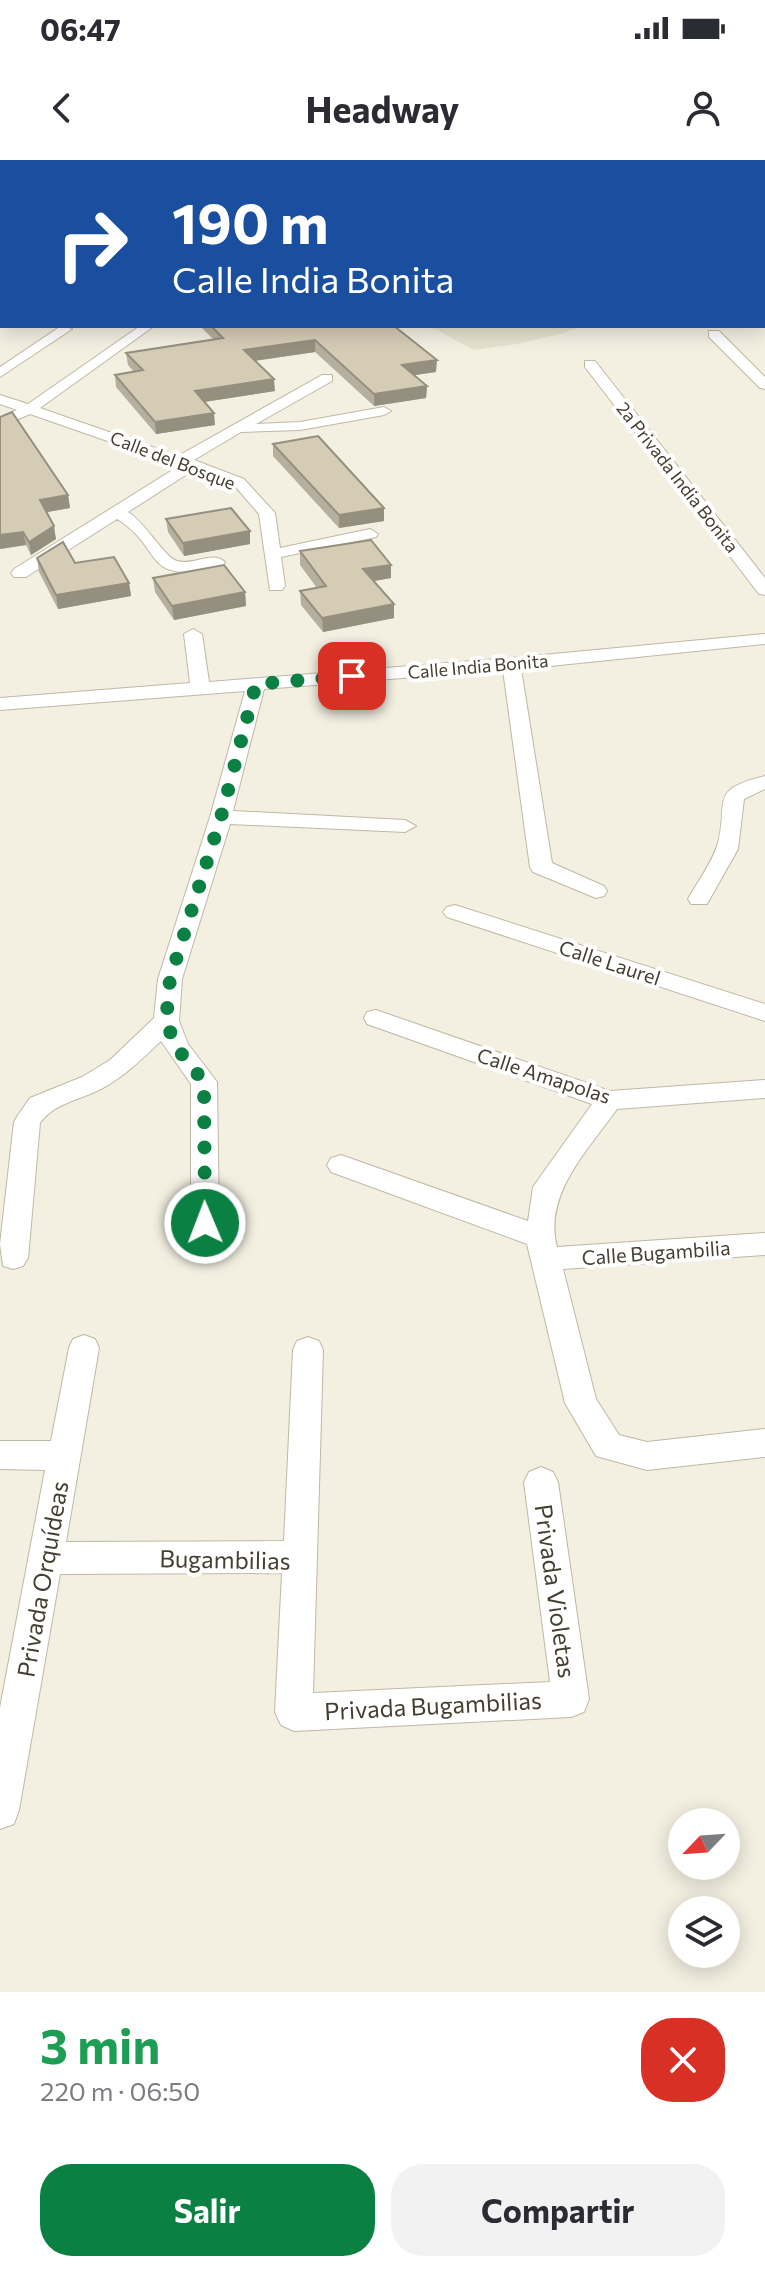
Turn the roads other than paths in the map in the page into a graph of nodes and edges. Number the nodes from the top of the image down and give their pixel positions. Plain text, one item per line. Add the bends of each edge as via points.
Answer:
1 (145, 328) edge
2 (66, 329) dead end
3 (714, 334) dead end
4 (590, 364) dead end
5 (0, 373) edge
6 (327, 378) dead end
7 (765, 385) edge
8 (0, 399) edge
9 (30, 409) junction
10 (384, 411) edge
11 (0, 423) edge
12 (240, 429) junction
13 (188, 462) junction
14 (116, 512) junction
15 (370, 534) dead end
16 (273, 554) junction
17 (217, 562) dead end
18 (20, 573) dead end
19 (276, 586) dead end
20 (765, 590) edge
21 (193, 634) dead end
22 (765, 639) edge
23 (511, 664) junction
24 (256, 684) junction
25 (200, 688) junction
26 (0, 704) edge
27 (765, 782) edge
28 (221, 817) junction
29 (405, 826) dead end
30 (596, 891) dead end
31 (699, 899) dead end
32 (455, 912) dead end
33 (765, 1013) edge
34 (376, 1018) dead end
35 (166, 1021) junction
36 (765, 1089) edge
37 (609, 1100) junction
38 (341, 1165) dead end
39 (205, 1223) dead end
40 (765, 1244) edge
41 (543, 1248) junction
42 (13, 1258) dead end
43 (84, 1348) dead end
44 (308, 1350) dead end
45 (765, 1443) edge
46 (0, 1455) edge
47 (65, 1456) junction
48 (541, 1482) dead end
49 (302, 1557) junction
50 (46, 1558) junction
51 (571, 1699) joint
52 (294, 1712) joint
53 (0, 1810) edge

1 - 9 street
2 - 5 street
3 - 7 street
4 - 20 street, 2a Privada India Bonita
6 - 12 street
8 - 9 street, Calle del Bosque
9 - 11 street
9 - 13 street, Calle del Bosque
10 - 12 street via 300,426
12 - 13 street
13 - 14 street
13 - 16 street, Calle del Bosque via 239,482 267,513
14 - 17 street via 136,524 171,565
14 - 18 street
15 - 16 street
16 - 19 street, Calle del Bosque
21 - 25 street
22 - 23 street, Calle India Bonita
23 - 24 street, Calle India Bonita
23 - 30 street via 541,867
24 - 25 street, Calle India Bonita
24 - 28 street
25 - 26 street, Calle India Bonita
27 - 31 street via 738,790 729,801 729,842
28 - 29 street
28 - 35 street via 170,979
32 - 33 street, Calle Laurel
34 - 37 street, Calle Amapolas
35 - 39 street via 176,1047 204,1082
35 - 42 street via 119,1066 39,1105 27,1122
36 - 37 street, Calle Amapolas
37 - 41 street via 547,1187
38 - 41 street, Calle Bugambilia
40 - 41 street, Calle Bugambilia
41 - 45 street via 581,1403 608,1446 647,1456
43 - 47 street, Privada Orquídeas
44 - 49 street
46 - 47 street
47 - 50 street, Privada Orquídeas
48 - 51 street, Privada Violetas
49 - 50 street, Bugambilias
49 - 52 street, Bugambilias
50 - 53 street, Privada Orquídeas
51 - 52 street, Privada Bugambilias

